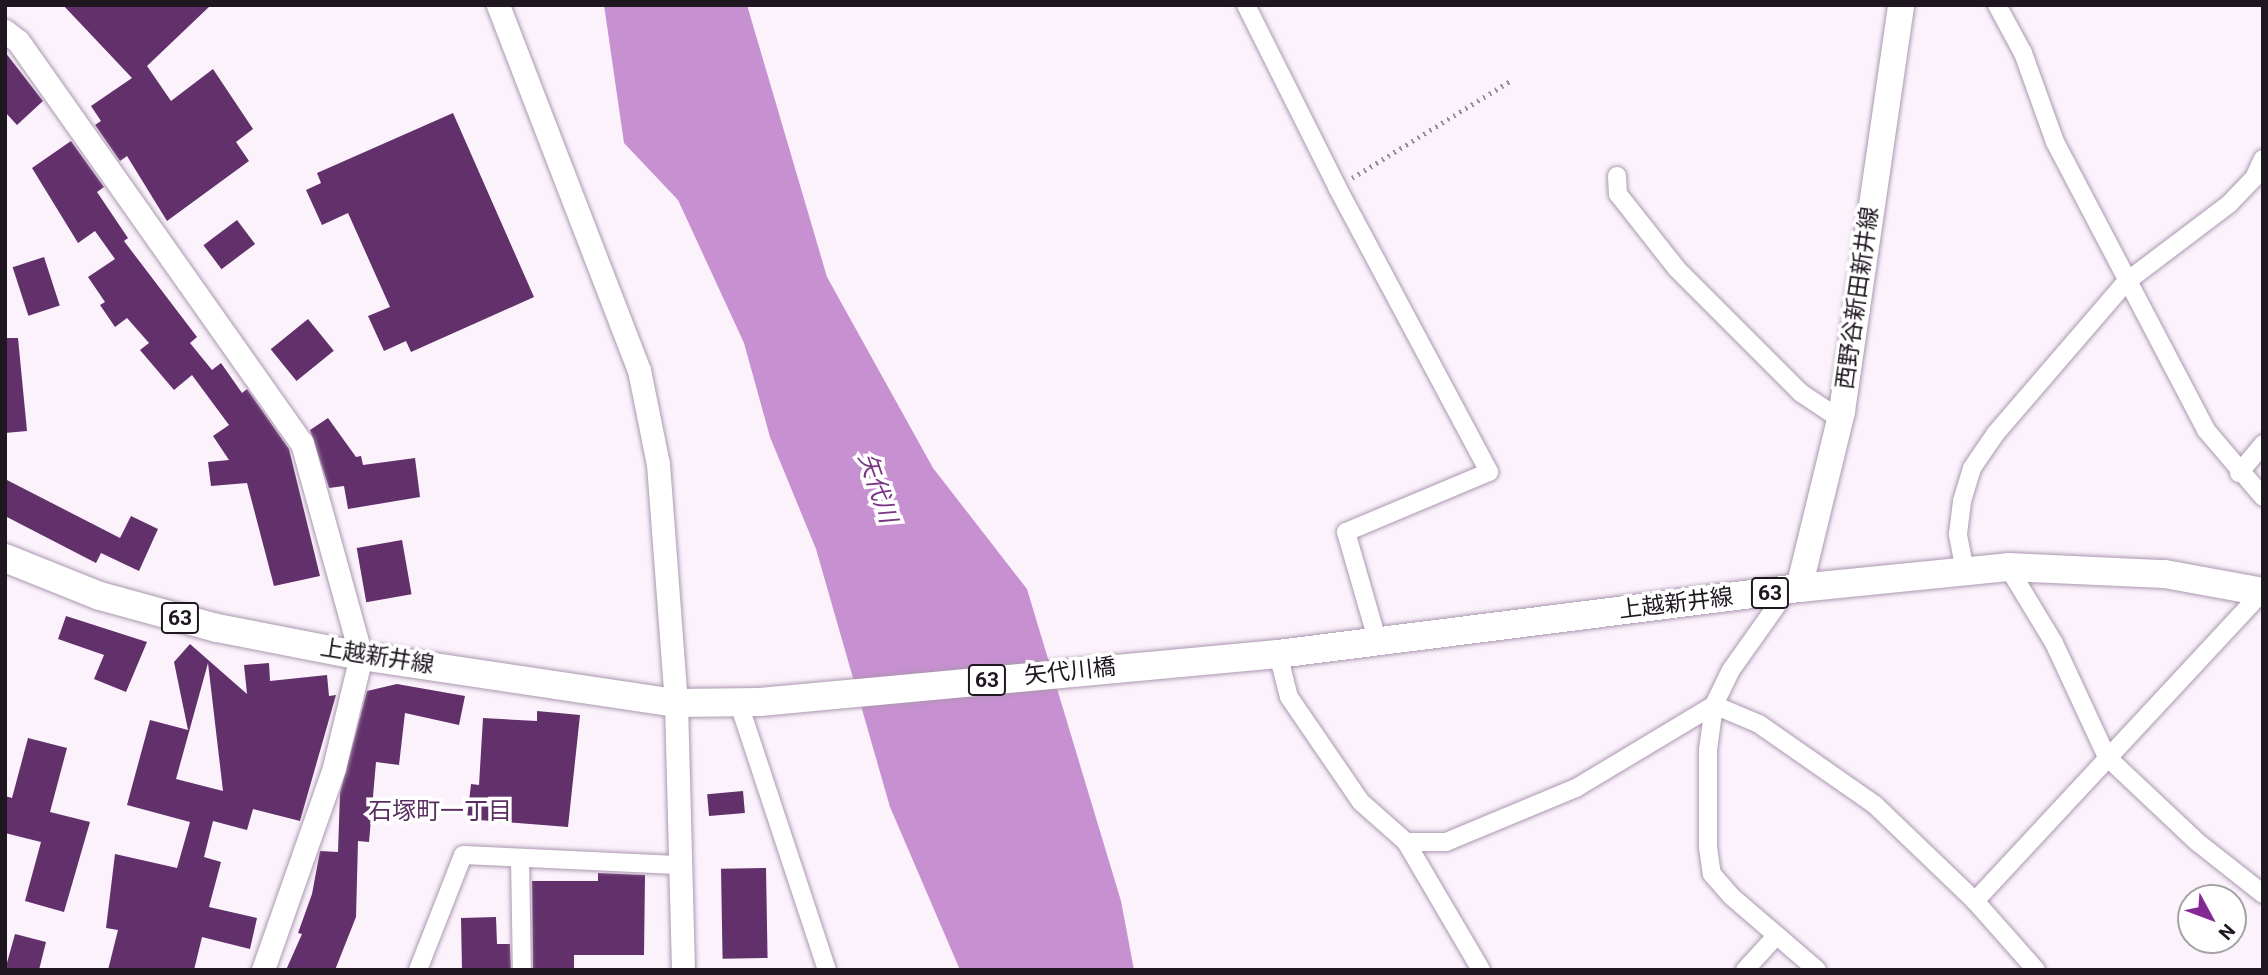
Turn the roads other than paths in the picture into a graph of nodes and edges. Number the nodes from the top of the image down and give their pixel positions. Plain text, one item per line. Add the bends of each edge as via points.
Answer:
1 (498, 5) edge
2 (1246, 5) edge
3 (1901, 5) edge
4 (1997, 5) edge
5 (5, 30) edge
6 (2263, 159) edge
7 (1617, 176) dead end
8 (2126, 282) junction
9 (1840, 419) junction
10 (2263, 444) edge
11 (2239, 473) junction
12 (2263, 497) edge
13 (5, 558) edge
14 (2008, 567) junction
15 (1965, 571) junction
16 (1793, 589) junction
17 (2262, 592) edge
18 (1378, 643) junction
19 (1278, 654) junction
20 (361, 656) junction
21 (1214, 658) joint
22 (676, 703) junction
23 (749, 703) junction
24 (1714, 705) junction
25 (2107, 757) junction
26 (1406, 842) junction
27 (520, 860) junction
28 (678, 864) junction
29 (2263, 894) edge
30 (1975, 901) junction
31 (1777, 935) junction
32 (263, 970) edge
33 (418, 970) edge
34 (522, 970) edge
35 (683, 970) edge
36 (827, 970) edge
37 (1481, 970) edge
38 (1745, 970) edge
39 (1817, 970) edge
40 (2036, 970) edge

1 - 22 street via 639,370 658,464
2 - 18 street via 1489,472 1346,532
3 - 9 main road, 西野谷新田新井線
4 - 8 street via 2022,53 2055,142
5 - 20 street via 18,41 302,443
6 - 8 street via 2254,178 2229,204
7 - 9 street via 1618,194 1677,269 1801,393
8 - 11 street via 2206,430
8 - 15 street via 1996,433 1972,468 1958,534
9 - 16 main road, 西野谷新田新井線
10 - 11 street
11 - 12 street
13 - 20 main road, 上越新井線 / 63 via 100,596 191,621
14 - 15 main road, 上越新井線 / 63
14 - 17 main road, 上越新井線 / 63 via 2165,574
14 - 25 street via 2054,643
15 - 16 main road, 上越新井線 / 63
16 - 18 main road, 上越新井線 / 63
16 - 24 street via 1731,670
17 - 25 street
18 - 19 main road, 上越新井線 / 63
19 - 21 main road, 上越新井線 / 63
19 - 26 street via 1297,708 1361,802
20 - 22 main road, 上越新井線 / 63
20 - 32 street via 334,768
21 - 23 main road, 矢代川橋 / 63
22 - 23 main road, 上越新井線 / 63
22 - 28 street
23 - 36 street
24 - 26 street via 1576,788 1446,842
24 - 30 street via 1759,724 1865,798
24 - 31 street via 1707,804 1712,874
25 - 29 street via 2196,841
25 - 30 street
26 - 37 street
27 - 28 street
27 - 33 street via 463,855
27 - 34 street
28 - 35 street
30 - 40 street
31 - 38 street
31 - 39 street

